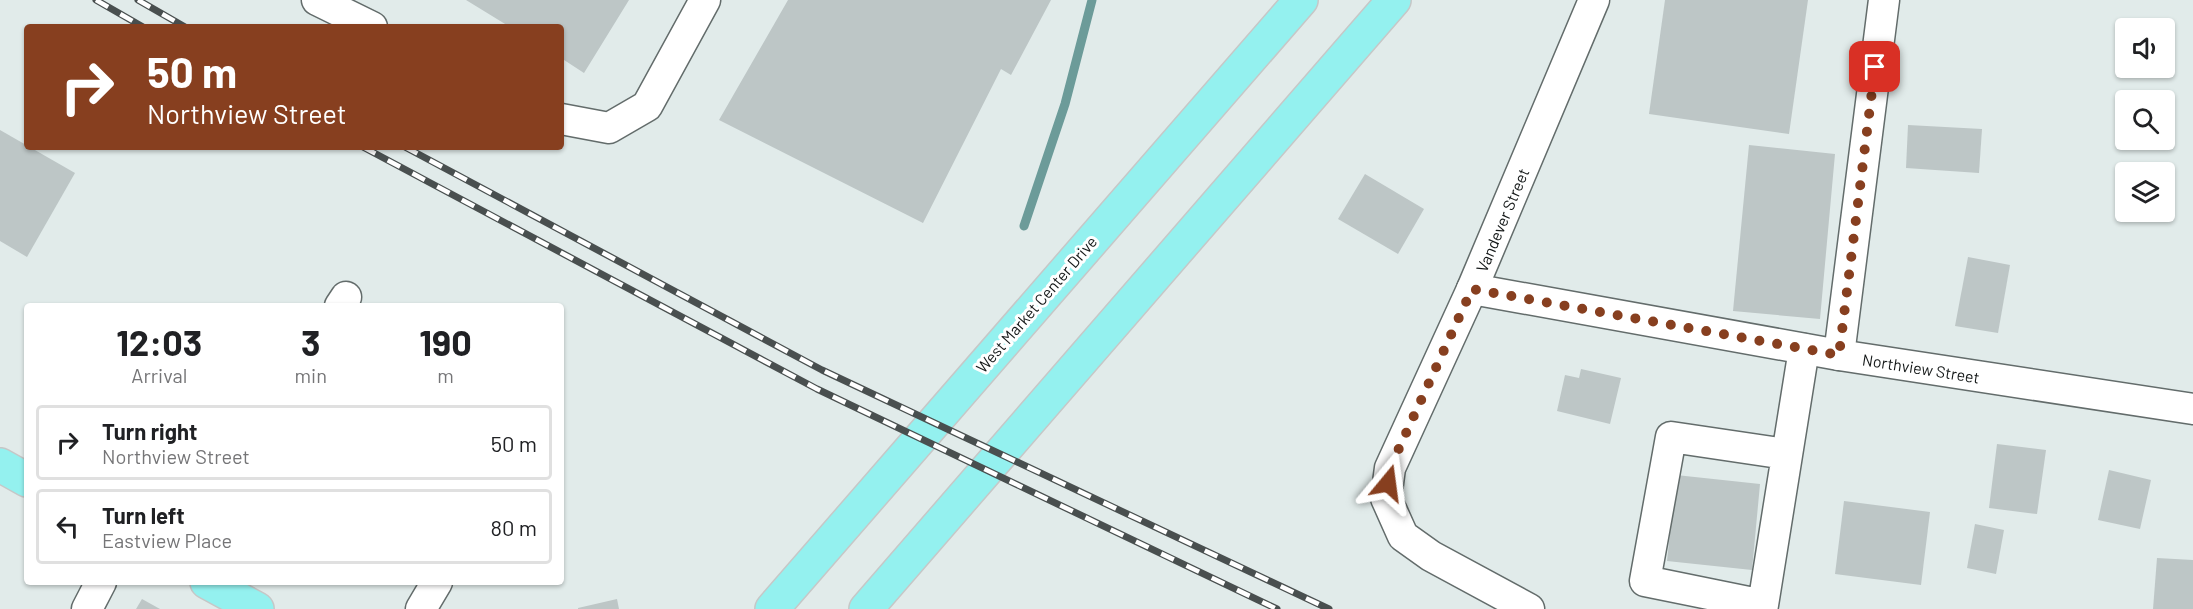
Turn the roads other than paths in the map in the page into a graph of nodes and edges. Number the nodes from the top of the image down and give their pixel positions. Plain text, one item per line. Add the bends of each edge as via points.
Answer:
1 (317, 0) edge
2 (705, 0) edge
3 (1301, 0) edge
4 (1394, 0) edge
5 (1594, 0) edge
6 (1884, 0) edge
7 (366, 24) edge
8 (564, 120) edge
9 (1472, 289) junction
10 (1804, 349) junction
11 (1839, 355) junction
12 (2193, 409) edge
13 (1786, 454) junction
14 (0, 465) edge
15 (24, 478) edge
16 (99, 585) edge
17 (213, 585) edge
18 (434, 585) edge
19 (87, 609) edge
20 (257, 609) edge
21 (421, 609) edge
22 (772, 609) edge
23 (866, 609) edge
24 (1529, 609) edge

1 - 7 street
2 - 8 street via 647,106 609,128
3 - 22 main road, West Market Center Drive
4 - 23 main road
5 - 9 street, Vandever Street
6 - 11 street
9 - 10 street, Northview Street
9 - 24 street, Vandever Street via 1390,468 1386,498 1403,536 1431,556
10 - 11 street, Northview Street
10 - 13 street
11 - 12 street, Northview Street
13 - 13 street via 1763,605 1645,581 1671,437
14 - 15 main road
16 - 19 street
17 - 20 main road
18 - 21 street

